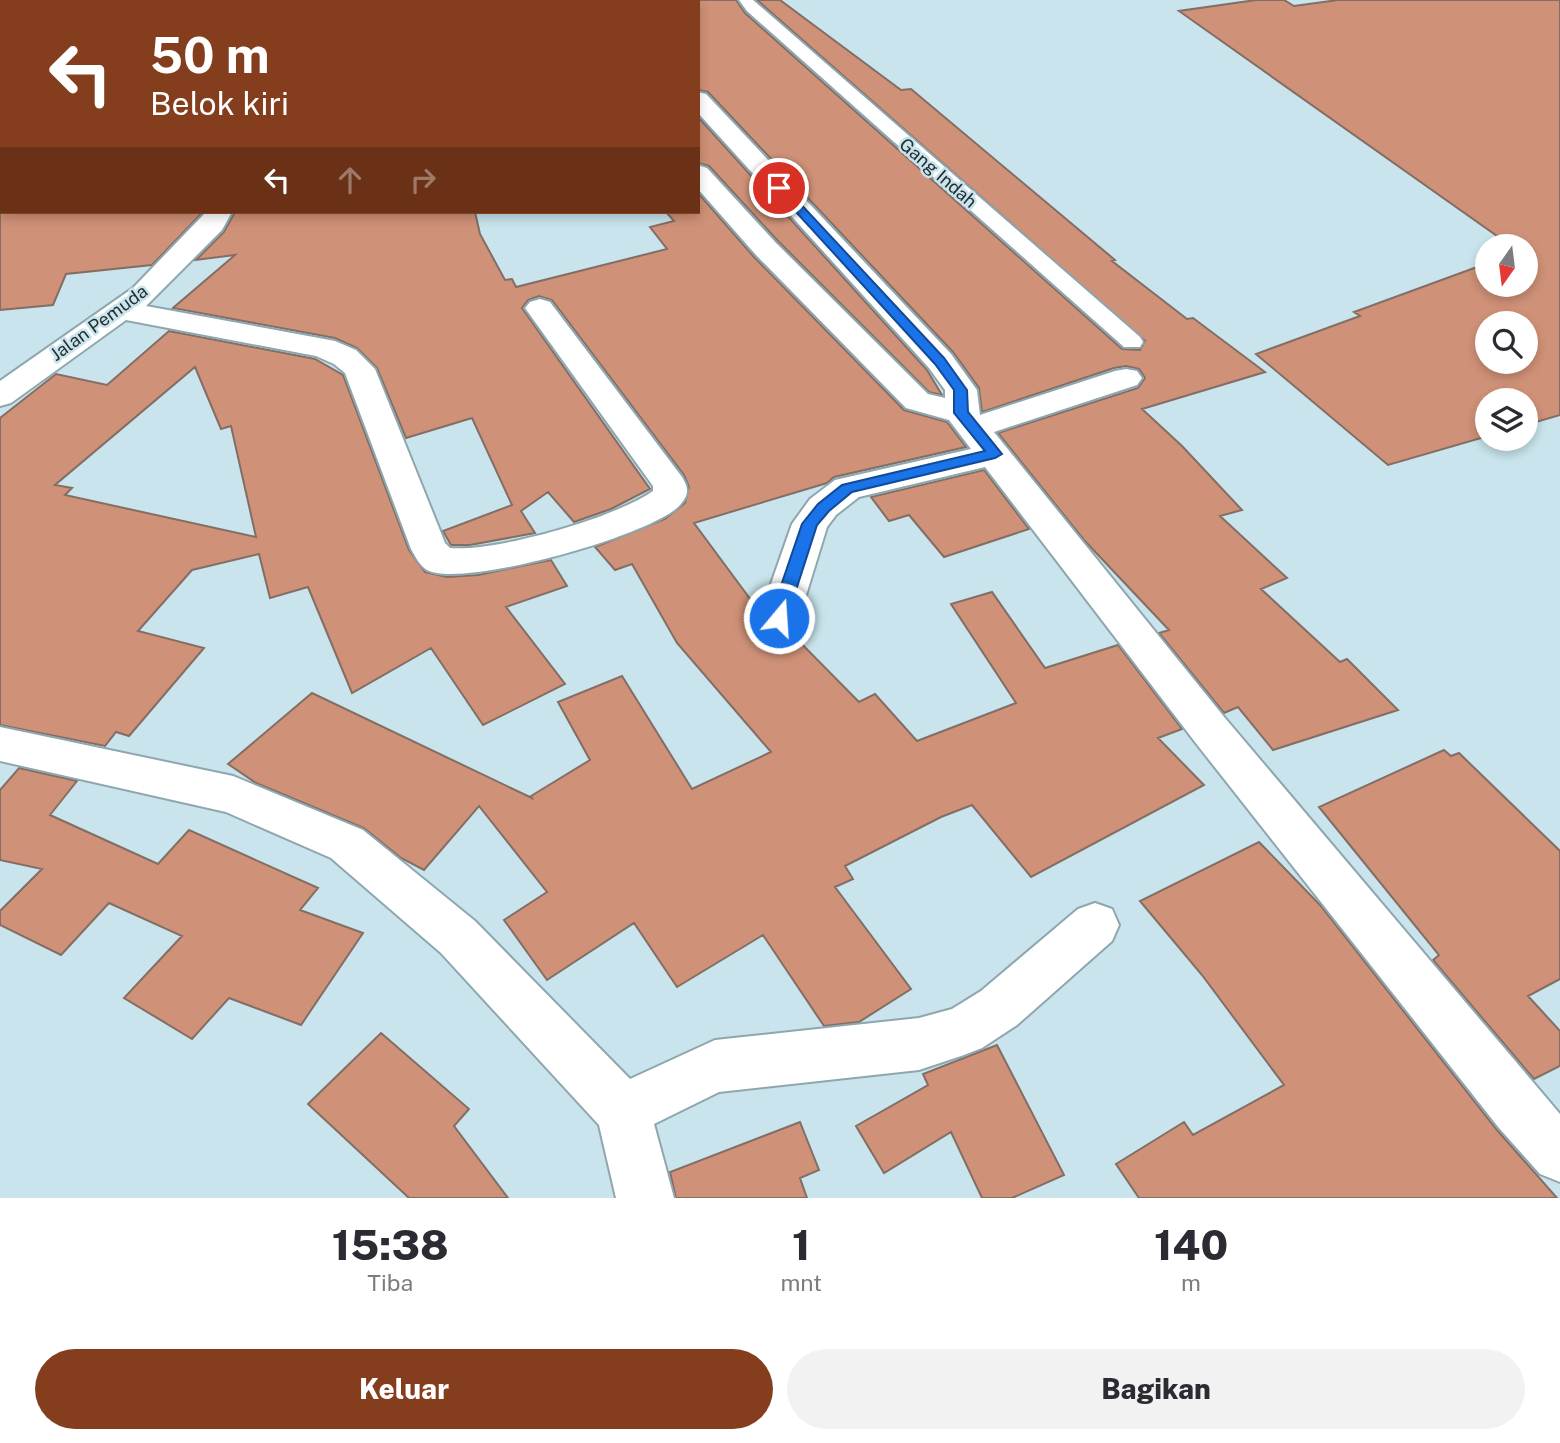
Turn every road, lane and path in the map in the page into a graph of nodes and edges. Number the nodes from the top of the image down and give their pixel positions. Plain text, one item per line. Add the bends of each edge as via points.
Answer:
1 (747, 0) edge
2 (700, 101) edge
3 (700, 175) edge
4 (218, 214) edge
5 (540, 308) dead end
6 (121, 310) junction
7 (1132, 341) dead end
8 (1126, 378) dead end
9 (0, 396) edge
10 (976, 431) junction
11 (779, 618) dead end
12 (0, 744) edge
13 (1095, 925) dead end
14 (623, 1111) junction
15 (1560, 1154) edge
16 (645, 1198) edge

1 - 7 lane, Gang Indah
2 - 10 street via 940,361 961,390
3 - 10 street via 766,249 917,401
4 - 6 street, Jalan Pemuda via 143,294
5 - 6 street via 670,485 671,494 639,516 530,550 468,562 439,560 429,549 359,369 345,358 324,348
6 - 9 street, Jalan Pemuda
8 - 10 street
10 - 11 street via 847,488 823,507 810,524
10 - 15 street via 1210,730 1518,1109
12 - 14 street via 233,795 346,844 458,937
13 - 14 street via 999,1007 964,1030 919,1044 715,1066
14 - 16 street

